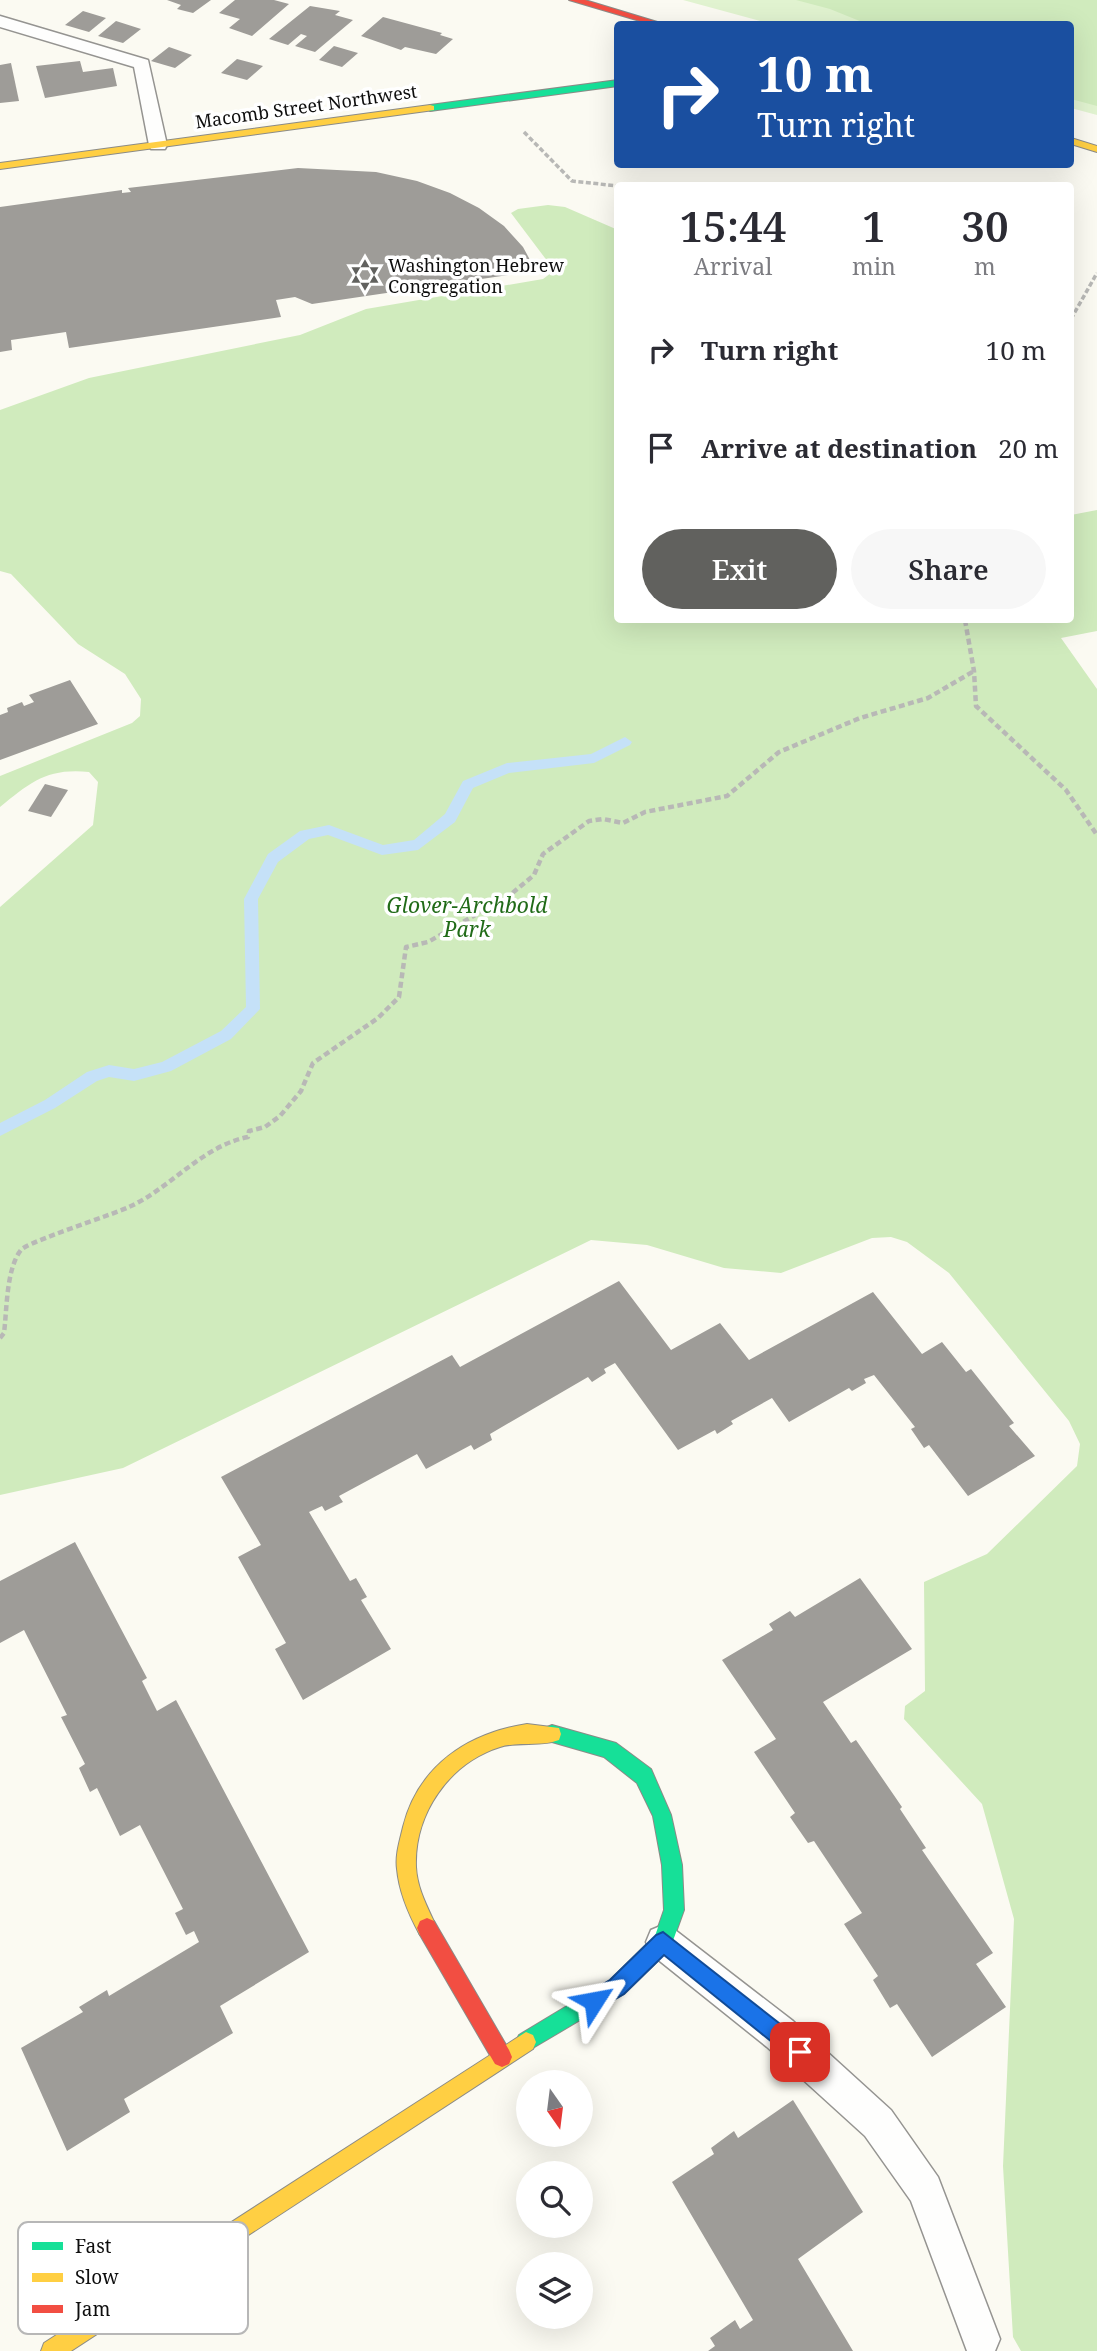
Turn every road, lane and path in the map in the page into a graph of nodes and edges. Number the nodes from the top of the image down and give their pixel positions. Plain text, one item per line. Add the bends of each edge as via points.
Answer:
1 (574, 0) edge
2 (0, 21) edge
3 (648, 21) edge
4 (614, 84) edge
5 (522, 129) dead end
6 (1074, 143) edge
7 (158, 145) junction
8 (1097, 149) edge
9 (0, 166) edge
10 (614, 186) edge
11 (1097, 273) edge
12 (1074, 314) edge
13 (966, 623) edge
14 (974, 671) junction
15 (1097, 835) edge
16 (0, 1338) edge
17 (663, 1942) junction
18 (502, 2057) junction
19 (248, 2223) edge
20 (78, 2334) edge
21 (981, 2339) dead end
22 (52, 2351) edge

1 - 3 street
2 - 7 lane via 142,64
4 - 7 street, Macomb Street Northwest
5 - 10 path via 572,181
6 - 8 street
7 - 9 street, Macomb Street Northwest
11 - 12 path
13 - 14 path
14 - 15 path via 976,706 1066,790
14 - 16 path via 928,698 860,718 779,752 727,796 645,812 623,823 589,821 575,829 542,854 534,875 510,895 428,942 406,947 399,997 378,1018 313,1063 301,1091 280,1116 249,1131 248,1138 233,1140 207,1155 132,1206 33,1241 22,1250 10,1278
17 - 18 street via 617,1987
17 - 18 street via 674,1910 672,1865 662,1815 643,1776 609,1749 531,1731 492,1738 456,1757 428,1787 416,1812 406,1866 415,1907
17 - 21 lane via 780,2034 878,2123 925,2190
18 - 19 street
20 - 22 street

